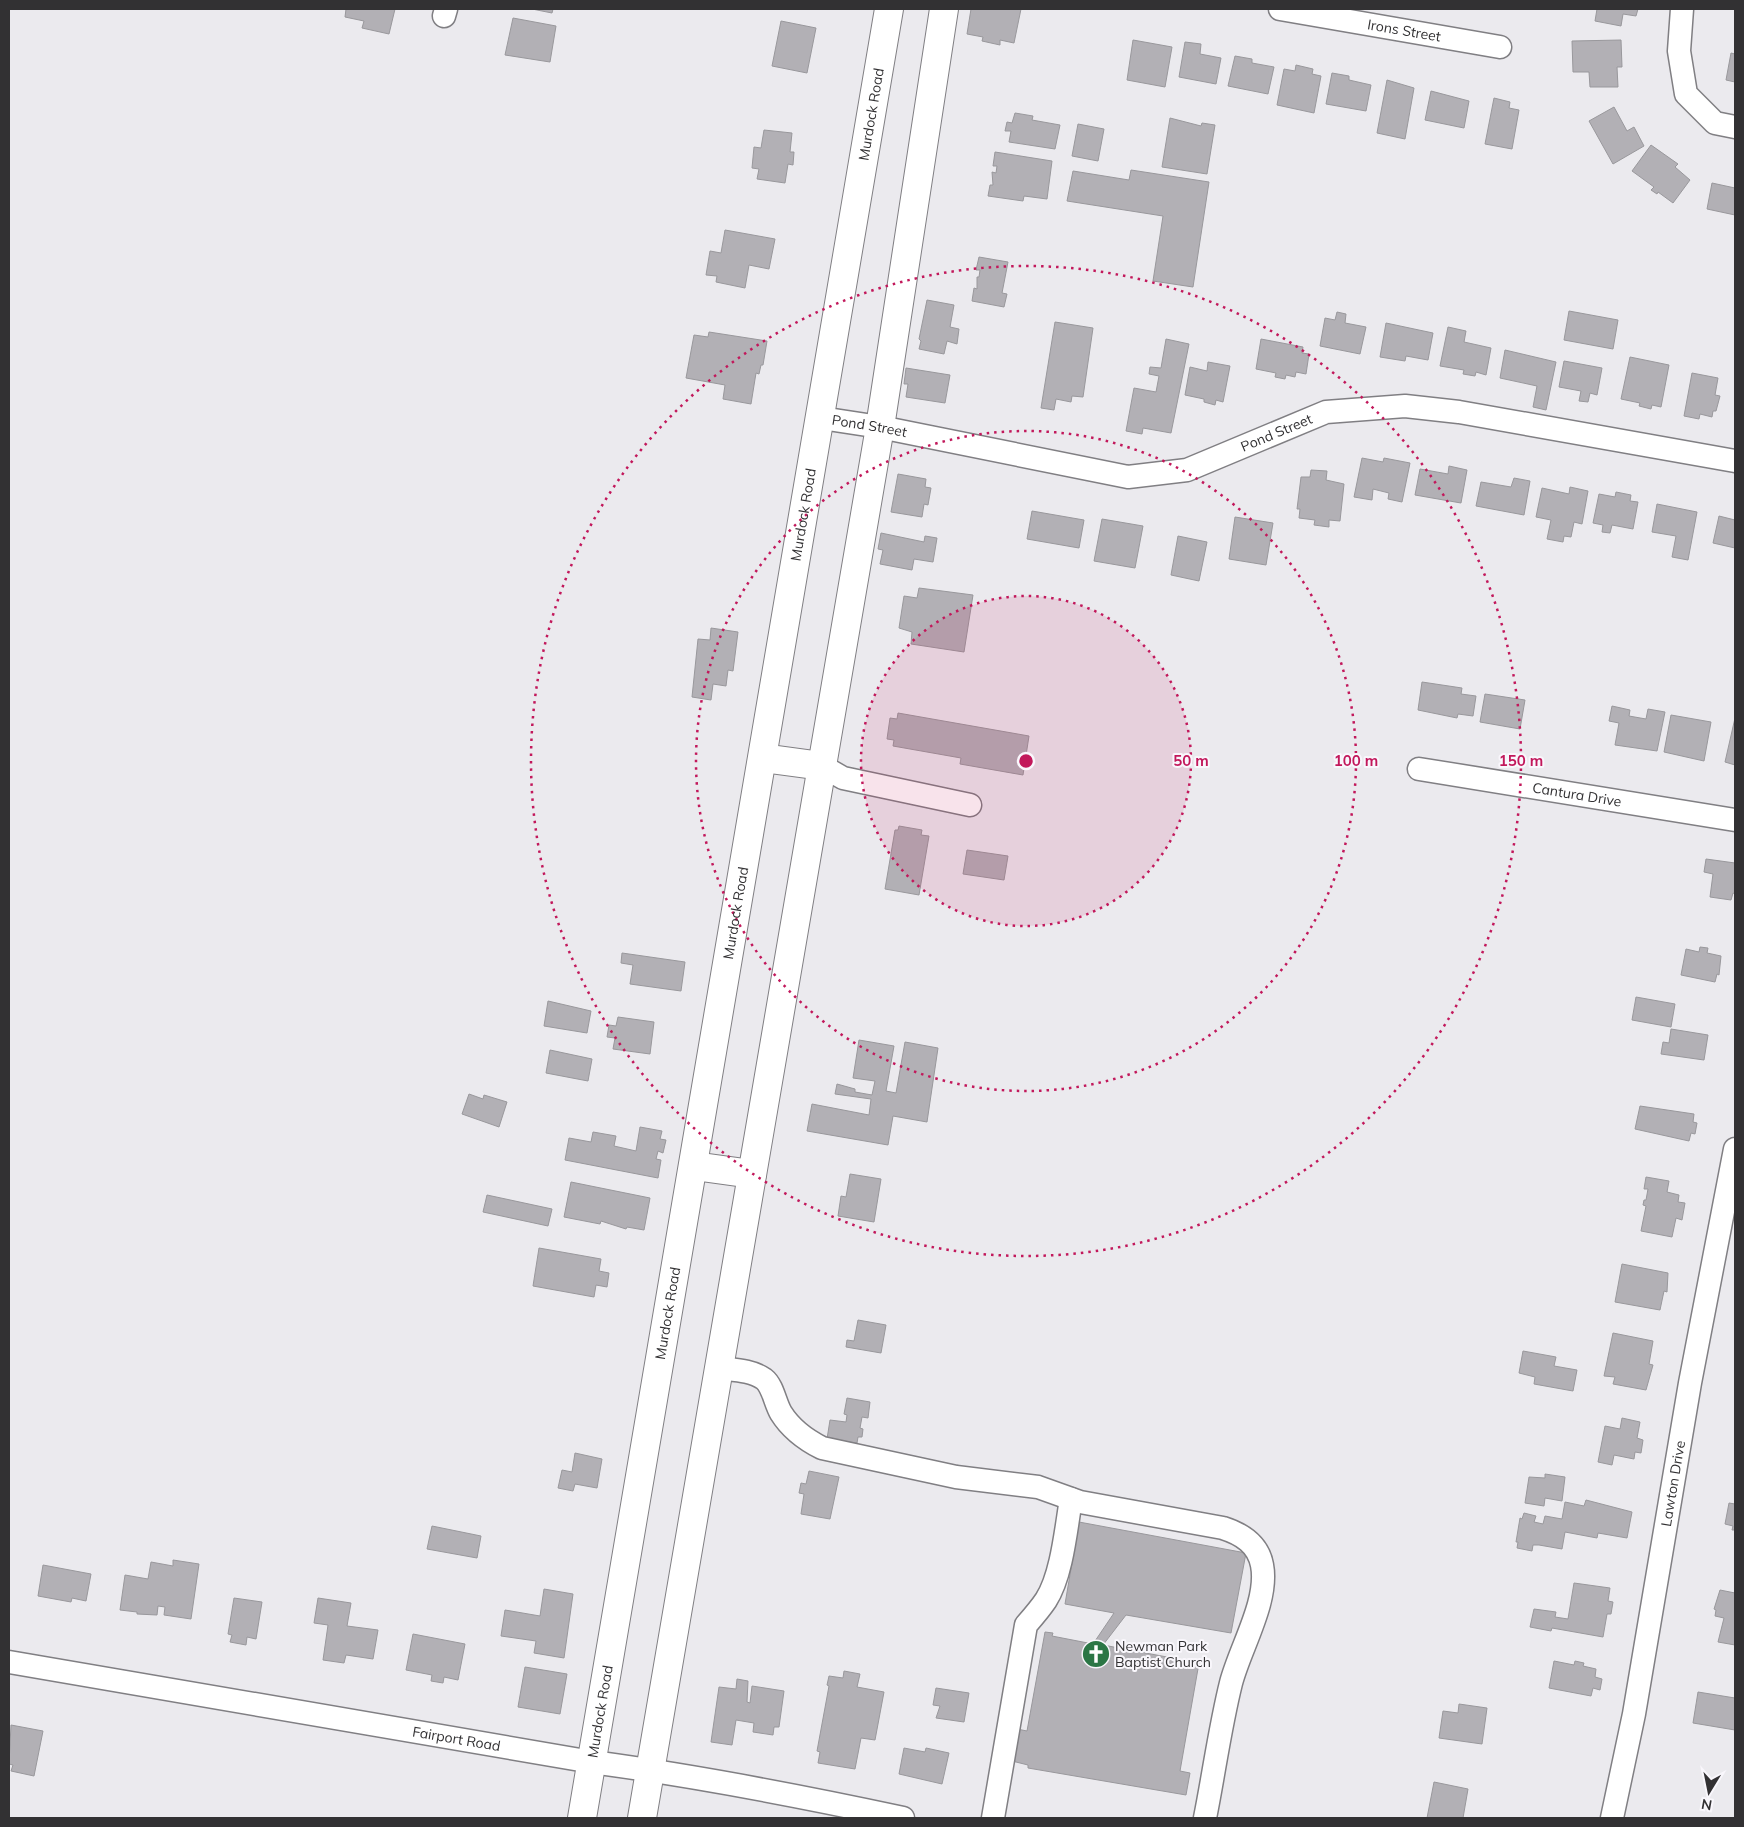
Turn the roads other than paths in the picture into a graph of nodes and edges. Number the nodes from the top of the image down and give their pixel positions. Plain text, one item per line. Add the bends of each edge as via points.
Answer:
1 (889, 9) edge
2 (944, 9) edge
3 (1280, 9) edge
4 (1682, 9) edge
5 (1500, 47) dead end
6 (1735, 127) edge
7 (821, 418) junction
8 (880, 427) junction
9 (1735, 460) edge
10 (763, 758) junction
11 (822, 766) junction
12 (1420, 769) dead end
13 (970, 805) dead end
14 (1735, 820) edge
15 (1735, 1149) edge
16 (694, 1166) junction
17 (752, 1174) junction
18 (719, 1368) junction
19 (1071, 1499) junction
20 (9, 1662) edge
21 (592, 1762) junction
22 (650, 1770) junction
23 (582, 1818) edge
24 (642, 1818) edge
25 (903, 1818) edge
26 (993, 1818) edge
27 (1205, 1818) edge
28 (1612, 1818) edge

1 - 7 main road, Murdock Road
2 - 8 main road
3 - 5 street, Irons Street
4 - 6 street via 1679,51 1686,94 1715,123
7 - 8 street, Pond Street
7 - 10 main road, Murdock Road
8 - 9 street, Pond Street via 1128,478 1188,470 1326,412 1405,406 1458,412
8 - 11 main road
10 - 11 main road
10 - 16 main road, Murdock Road
11 - 13 street via 844,778
11 - 17 main road
12 - 14 street, Cantura Drive
15 - 28 street, Lawton Drive via 1690,1383 1634,1714
16 - 17 main road
16 - 21 main road, Murdock Road
17 - 18 main road
18 - 19 street via 762,1377 793,1428 822,1448 956,1477 1038,1486
18 - 22 main road
19 - 26 street via 1052,1587 1026,1625
19 - 27 street via 1223,1528 1244,1537 1259,1554 1263,1577 1260,1592 1250,1636 1231,1682
20 - 21 street, Fairport Road
21 - 22 street, Fairport Road
21 - 23 main road, Murdock Road
22 - 24 main road
22 - 25 street, Fairport Road

